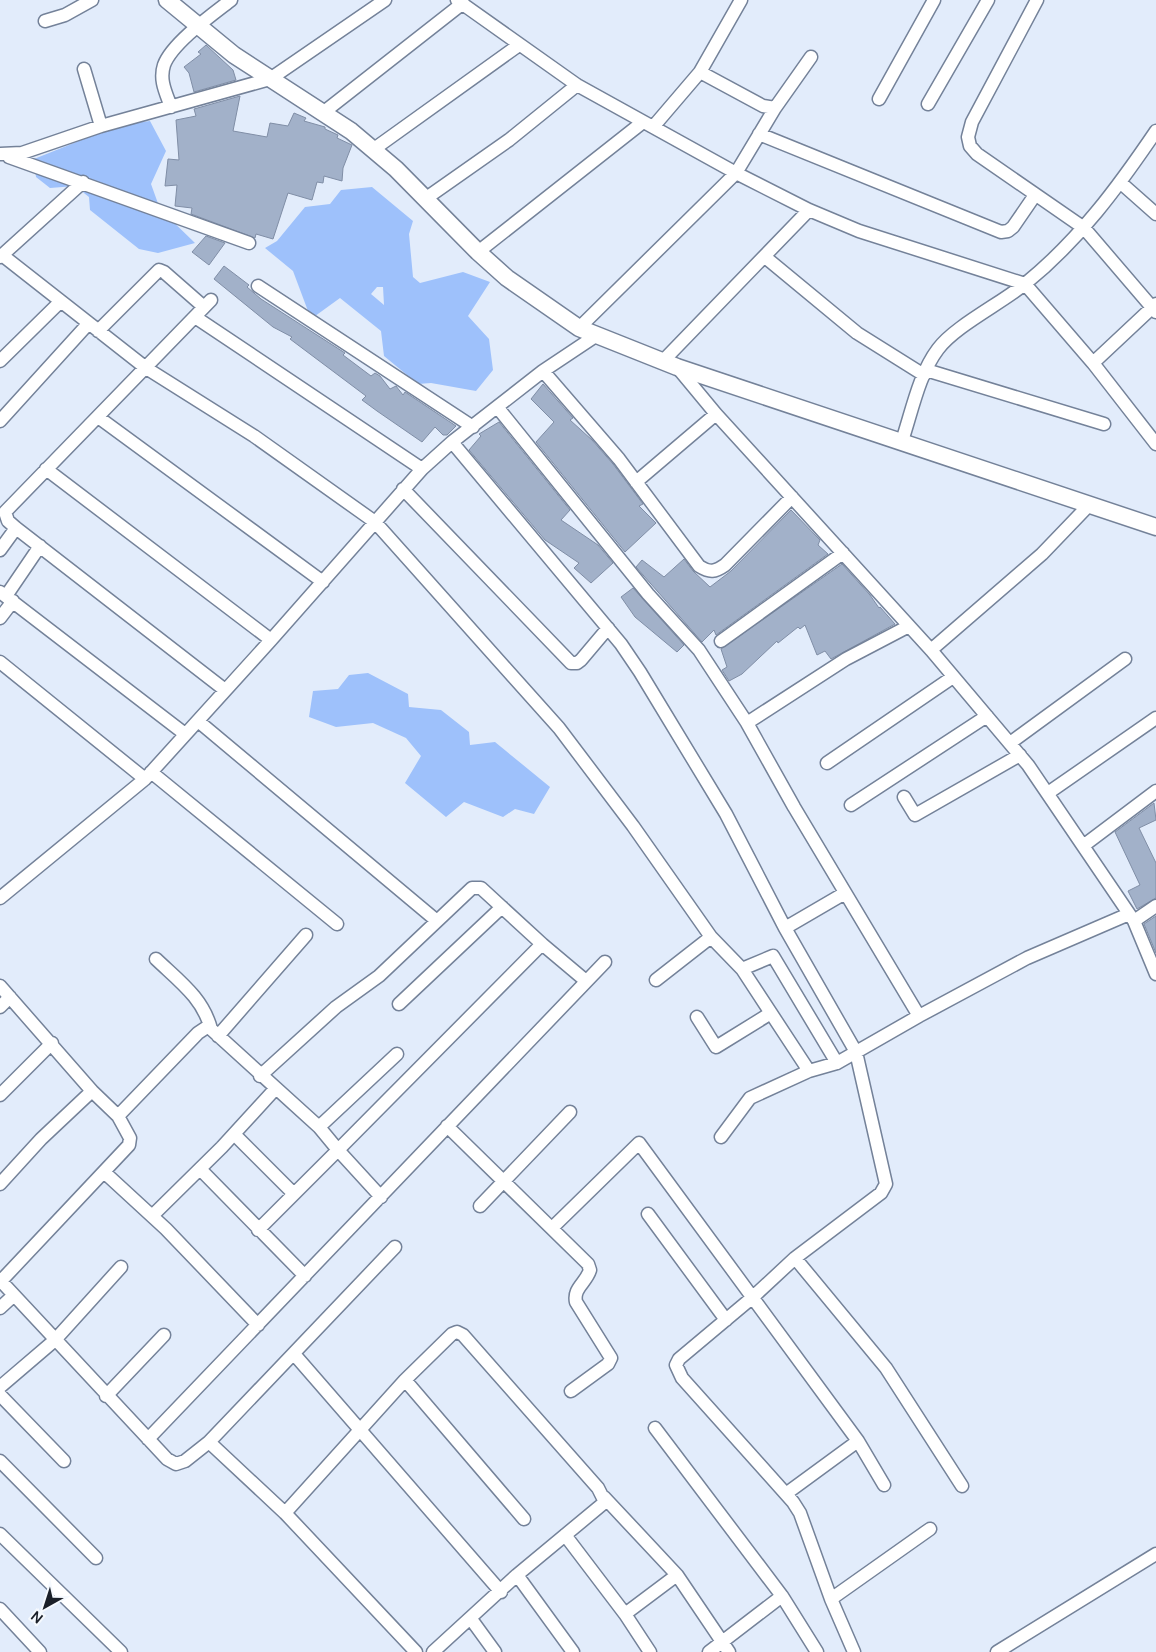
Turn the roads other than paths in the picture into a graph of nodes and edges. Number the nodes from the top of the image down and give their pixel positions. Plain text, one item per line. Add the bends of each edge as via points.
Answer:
1 (92, 0) edge
2 (167, 0) edge
3 (231, 0) edge
4 (385, 0) edge
5 (741, 0) edge
6 (934, 0) edge
7 (988, 0) edge
8 (1037, 0) edge
9 (460, 2) edge
10 (45, 21) dead end
11 (196, 26) junction
12 (519, 45) junction
13 (810, 57) dead end
14 (84, 69) dead end
15 (700, 72) junction
16 (270, 79) junction
17 (577, 85) junction
18 (879, 99) dead end
19 (928, 104) dead end
20 (171, 107) junction
21 (775, 108) junction
22 (324, 112) junction
23 (648, 124) junction
24 (101, 126) junction
25 (1156, 131) edge
26 (759, 134) junction
27 (374, 149) junction
28 (1, 154) edge
29 (736, 173) junction
30 (83, 182) junction
31 (1121, 183) junction
32 (1035, 195) junction
33 (425, 199) junction
34 (809, 210) junction
35 (1156, 214) edge
36 (1084, 228) junction
37 (249, 243) dead end
38 (478, 252) junction
39 (1, 256) edge
40 (765, 257) junction
41 (1025, 284) junction
42 (258, 286) dead end
43 (60, 302) junction
44 (203, 308) junction
45 (1155, 308) edge
46 (93, 328) junction
47 (579, 328) junction
48 (596, 335) junction
49 (1, 358) edge
50 (662, 362) junction
51 (1093, 363) junction
52 (677, 367) junction
53 (146, 368) junction
54 (543, 371) junction
55 (925, 372) junction
56 (498, 408) junction
57 (716, 414) junction
58 (98, 417) junction
59 (0, 421) edge
60 (1104, 424) dead end
61 (472, 427) junction
62 (902, 440) junction
63 (452, 442) junction
64 (1156, 444) edge
65 (46, 469) junction
66 (422, 469) junction
67 (636, 482) junction
68 (403, 489) junction
69 (792, 497) junction
70 (1089, 505) junction
71 (376, 522) junction
72 (1156, 527) edge
73 (16, 528) junction
74 (40, 546) junction
75 (0, 550) edge
76 (843, 553) junction
77 (323, 582) junction
78 (6, 596) edge
79 (0, 618) edge
80 (909, 626) junction
81 (608, 628) junction
82 (271, 640) junction
83 (721, 641) dead end
84 (931, 650) junction
85 (1125, 659) dead end
86 (0, 662) edge
87 (952, 676) junction
88 (225, 690) junction
89 (987, 716) junction
90 (1156, 718) edge
91 (198, 720) junction
92 (747, 723) junction
93 (185, 734) junction
94 (1010, 744) junction
95 (1020, 756) junction
96 (827, 763) dead end
97 (148, 776) junction
98 (1156, 791) edge
99 (1048, 793) junction
100 (904, 797) dead end
101 (851, 805) dead end
102 (1083, 846) junction
103 (845, 893) junction
104 (0, 898) edge
105 (1156, 906) edge
106 (502, 907) junction
107 (1131, 918) junction
108 (437, 921) junction
109 (337, 924) dead end
110 (785, 928) junction
111 (306, 935) dead end
112 (711, 937) junction
113 (542, 944) junction
114 (156, 959) dead end
115 (605, 962) dead end
116 (742, 969) junction
117 (1156, 974) edge
118 (656, 980) dead end
119 (586, 981) junction
120 (0, 986) edge
121 (10, 997) junction
122 (399, 1004) dead end
123 (0, 1007) edge
124 (771, 1013) junction
125 (919, 1016) junction
126 (697, 1017) dead end
127 (215, 1033) junction
128 (52, 1043) junction
129 (856, 1052) junction
130 (397, 1054) dead end
131 (837, 1063) junction
132 (809, 1071) junction
133 (260, 1076) junction
134 (276, 1088) junction
135 (92, 1091) junction
136 (0, 1095) edge
137 (570, 1112) dead end
138 (118, 1116) junction
139 (447, 1126) junction
140 (319, 1127) junction
141 (234, 1134) junction
142 (721, 1136) dead end
143 (338, 1150) junction
144 (200, 1169) junction
145 (104, 1172) junction
146 (505, 1180) junction
147 (0, 1184) edge
148 (294, 1194) junction
149 (381, 1197) junction
150 (480, 1206) dead end
151 (648, 1214) dead end
152 (152, 1216) junction
153 (552, 1228) junction
154 (258, 1230) junction
155 (395, 1247) dead end
156 (795, 1258) junction
157 (121, 1267) dead end
158 (305, 1276) junction
159 (0, 1281) edge
160 (13, 1296) junction
161 (753, 1297) junction
162 (0, 1308) edge
163 (726, 1320) junction
164 (258, 1325) junction
165 (164, 1335) dead end
166 (55, 1340) junction
167 (294, 1354) junction
168 (405, 1380) junction
169 (0, 1387) edge
170 (571, 1391) dead end
171 (0, 1395) edge
172 (106, 1396) junction
173 (655, 1428) dead end
174 (360, 1432) junction
175 (148, 1439) junction
176 (858, 1441) junction
177 (209, 1442) junction
178 (0, 1461) edge
179 (64, 1462) dead end
180 (884, 1485) dead end
181 (962, 1486) dead end
182 (787, 1493) junction
183 (604, 1497) junction
184 (285, 1513) junction
185 (524, 1519) dead end
186 (930, 1529) dead end
187 (0, 1534) edge
188 (565, 1535) junction
189 (1156, 1554) edge
190 (96, 1558) dead end
191 (517, 1575) junction
192 (677, 1575) junction
193 (501, 1592) junction
194 (782, 1596) junction
195 (831, 1599) junction
196 (0, 1609) edge
197 (626, 1614) junction
198 (471, 1619) junction
199 (725, 1647) edge
200 (40, 1652) edge
201 (121, 1652) edge
202 (416, 1652) edge
203 (433, 1652) edge
204 (495, 1652) edge
205 (573, 1652) edge
206 (650, 1652) edge
207 (708, 1652) edge
208 (817, 1652) edge
209 (854, 1652) edge
210 (997, 1652) edge

1 - 10 street via 65,15
2 - 11 street
3 - 11 street
4 - 16 street
5 - 15 street
6 - 18 street
7 - 19 street
8 - 32 street via 972,122 968,137 976,154
9 - 12 street
9 - 22 street
11 - 16 street
11 - 20 street via 164,65 163,86
12 - 17 street
12 - 27 street
13 - 21 street
14 - 24 street
15 - 21 street via 762,106
15 - 23 street
16 - 20 street
16 - 22 street
17 - 23 street
17 - 33 street via 509,140
20 - 24 street
21 - 26 street
22 - 27 street
23 - 29 street
23 - 38 street
24 - 28 street via 22,153
25 - 31 street
26 - 29 street
26 - 32 street via 1001,232 1013,227
27 - 33 street
28 - 30 street
29 - 34 street
29 - 47 street
30 - 37 street
30 - 39 street
31 - 35 street
31 - 36 street
32 - 36 street
33 - 38 street
34 - 40 street
34 - 41 street via 859,231
36 - 41 street
36 - 45 street
38 - 47 street via 507,278
39 - 43 street
40 - 50 street
40 - 55 street via 857,333
41 - 51 street
41 - 55 street via 950,337 939,347
42 - 61 street
43 - 46 street
43 - 49 street
44 - 46 street via 159,270
44 - 53 street
44 - 66 street
45 - 51 street
46 - 53 street
46 - 59 street
47 - 48 street
48 - 50 street
48 - 54 street
50 - 52 street
51 - 64 street
52 - 57 street
52 - 62 street
53 - 58 street
53 - 71 street via 254,436
54 - 56 street
54 - 67 street
55 - 60 street
55 - 62 street
56 - 61 street
56 - 92 street via 648,594 699,650
57 - 67 street
57 - 69 street
58 - 65 street
58 - 77 street
61 - 63 street
62 - 70 street
63 - 66 street
63 - 81 street
65 - 73 street via 5,512 8,521
65 - 82 street
66 - 68 street
67 - 69 street via 699,566 707,571 716,571 725,565
68 - 71 street
68 - 81 street via 571,663 581,660
69 - 76 street
70 - 72 street
70 - 84 street via 1042,554
71 - 77 street
71 - 112 street via 559,728 634,826
73 - 74 street
73 - 75 street
74 - 78 street
74 - 88 street
76 - 80 street
76 - 83 street
77 - 82 street
78 - 79 street
78 - 93 street
80 - 84 street
80 - 92 street via 846,659
81 - 110 street via 640,672 726,814
82 - 88 street
84 - 87 street
85 - 94 street
86 - 97 street
87 - 89 street
87 - 96 street
88 - 91 street
89 - 94 street
89 - 101 street
90 - 99 street
91 - 93 street
91 - 108 street
92 - 103 street
93 - 97 street
94 - 95 street
95 - 99 street
95 - 100 street via 915,816
97 - 104 street
97 - 109 street
98 - 102 street
99 - 102 street
102 - 107 street
103 - 110 street
103 - 125 street
105 - 107 street
106 - 108 street via 476,886
106 - 113 street
106 - 122 street
107 - 117 street
107 - 125 street via 1027,958
108 - 133 street via 379,976 336,1008
110 - 129 street
111 - 127 street
112 - 116 street
112 - 118 street
113 - 119 street
113 - 143 street
114 - 127 street via 201,1002
115 - 119 street
116 - 124 street
116 - 131 street via 773,956
119 - 139 street
120 - 121 street
121 - 123 street
121 - 128 street
124 - 126 street via 716,1047
124 - 132 street
125 - 129 street
127 - 133 street
127 - 138 street via 207,1027 202,1029
128 - 135 street
128 - 136 street
129 - 131 street
129 - 156 street via 886,1184 881,1193
130 - 140 street
131 - 132 street
132 - 142 street via 750,1098
133 - 134 street
134 - 140 street
134 - 141 street
135 - 138 street
135 - 147 street
137 - 146 street
138 - 145 street via 130,1138 129,1145
139 - 146 street
139 - 149 street
140 - 143 street
141 - 144 street
141 - 148 street
143 - 148 street
143 - 149 street
144 - 152 street
144 - 154 street
145 - 152 street
145 - 159 street
146 - 150 street
146 - 153 street
148 - 154 street
149 - 158 street
151 - 163 street
152 - 164 street
153 - 161 street via 639,1143
153 - 170 street via 588,1264 590,1270 578,1287 576,1302 611,1358 608,1364
154 - 158 street
155 - 167 street
156 - 161 street
156 - 181 street via 886,1368
157 - 166 street
158 - 164 street
159 - 160 street
160 - 162 street
160 - 166 street
161 - 163 street
161 - 176 street
163 - 182 street via 679,1359 678,1371
164 - 175 street
165 - 172 street
166 - 169 street
166 - 172 street
167 - 174 street
167 - 177 street
168 - 174 street
168 - 183 street via 457,1332
168 - 185 street
171 - 179 street
172 - 175 street
173 - 194 street
174 - 184 street
174 - 193 street
175 - 177 street via 176,1464
176 - 180 street
176 - 182 street
177 - 184 street
178 - 190 street
182 - 195 street via 800,1513
183 - 188 street via 603,1506
183 - 192 street
184 - 202 street
186 - 195 street
187 - 201 street
188 - 191 street
188 - 197 street
189 - 210 street
191 - 193 street
191 - 205 street
192 - 197 street
192 - 199 street
193 - 198 street
194 - 199 street
194 - 208 street
195 - 209 street
196 - 200 street
197 - 206 street
198 - 203 street
198 - 204 street
199 - 207 street

